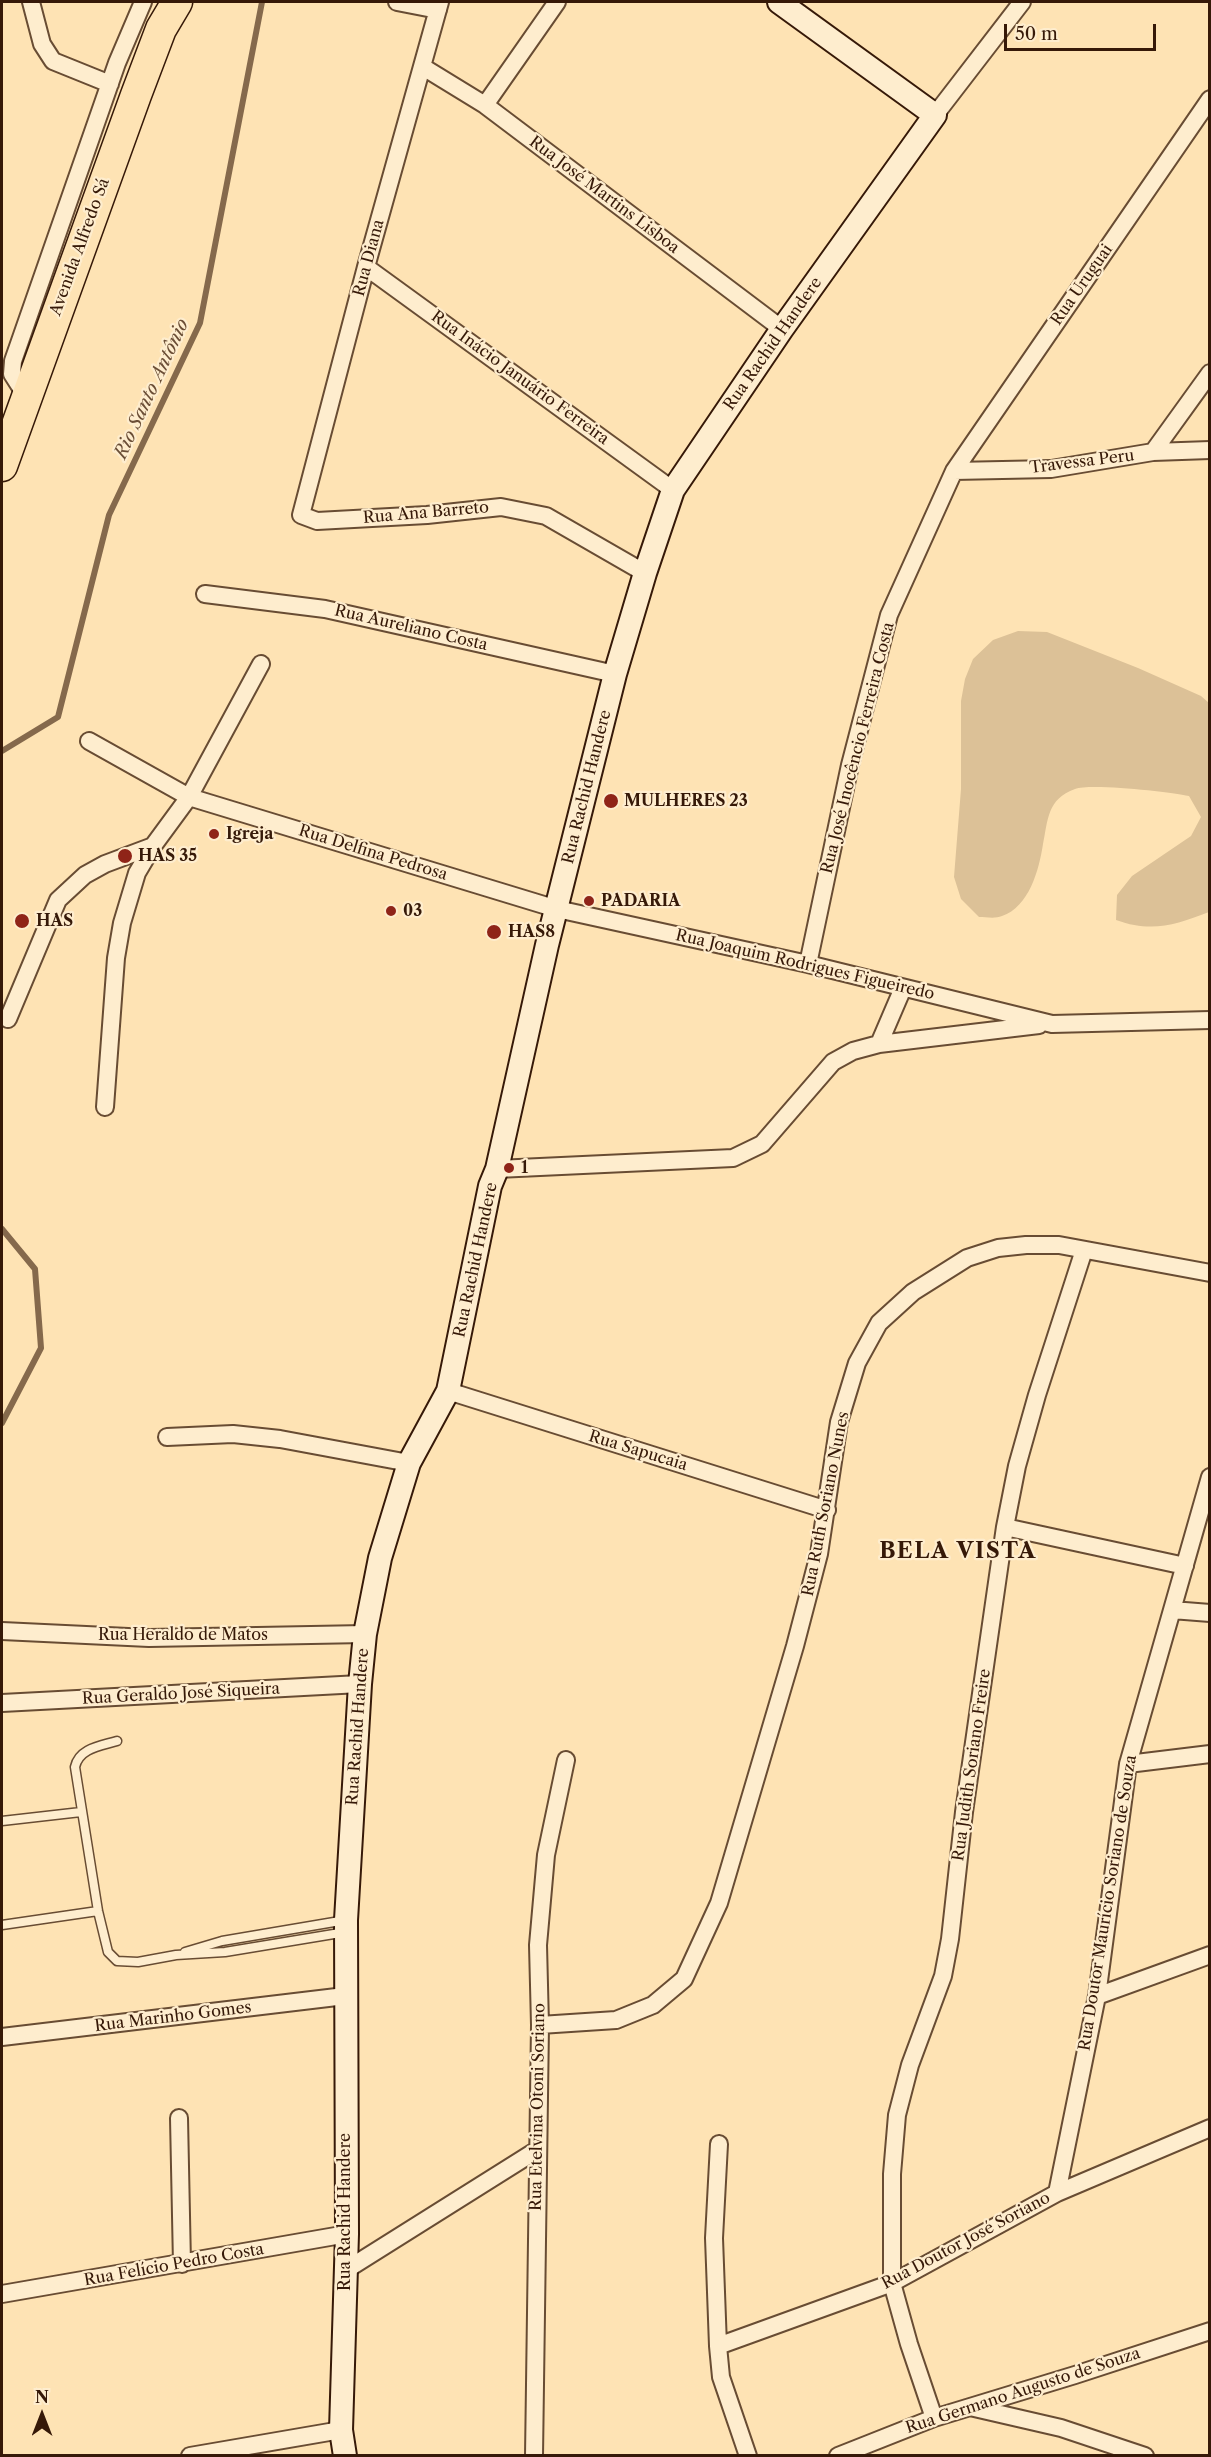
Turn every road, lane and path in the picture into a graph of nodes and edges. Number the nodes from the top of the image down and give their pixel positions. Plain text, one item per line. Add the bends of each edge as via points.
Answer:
1 (31, 2) edge
2 (143, 2) edge
3 (177, 2) edge
4 (397, 2) edge
5 (557, 2) edge
6 (779, 2) edge
7 (1022, 2) edge
8 (439, 6) edge
9 (163, 15) edge
10 (423, 67) junction
11 (110, 84) junction
12 (1209, 99) edge
13 (485, 105) junction
14 (935, 116) junction
15 (366, 267) junction
16 (782, 329) junction
17 (1209, 372) edge
18 (26, 396) junction
19 (1209, 450) edge
20 (1153, 452) junction
21 (2, 466) edge
22 (954, 471) junction
23 (674, 490) junction
24 (301, 515) joint
25 (645, 573) junction
26 (205, 594) dead end
27 (261, 664) dead end
28 (615, 674) junction
29 (89, 741) dead end
30 (189, 797) junction
31 (153, 846) junction
32 (557, 909) junction
33 (808, 964) junction
34 (903, 988) junction
35 (8, 1019) dead end
36 (1209, 1020) edge
37 (1052, 1024) junction
38 (879, 1044) junction
39 (105, 1107) dead end
40 (497, 1170) junction
41 (1084, 1250) junction
42 (1209, 1273) edge
43 (448, 1391) junction
44 (167, 1437) dead end
45 (409, 1463) junction
46 (1209, 1477) edge
47 (827, 1510) junction
48 (1005, 1527) junction
49 (1185, 1566) junction
50 (1172, 1610) junction
51 (1209, 1613) edge
52 (2, 1631) edge
53 (365, 1634) junction
54 (360, 1684) junction
55 (2, 1703) edge
56 (117, 1741) dead end
57 (1209, 1754) edge
58 (566, 1760) dead end
59 (1128, 1764) junction
60 (81, 1812) junction
61 (2, 1821) edge
62 (98, 1911) junction
63 (2, 1925) edge
64 (346, 1926) junction
65 (1209, 1955) edge
66 (345, 1996) junction
67 (1097, 1996) junction
68 (540, 2025) junction
69 (2, 2037) edge
70 (179, 2118) dead end
71 (1209, 2128) edge
72 (719, 2144) dead end
73 (537, 2150) junction
74 (1057, 2193) junction
75 (347, 2234) junction
76 (182, 2264) junction
77 (346, 2270) junction
78 (892, 2283) junction
79 (2, 2294) edge
80 (1209, 2331) edge
81 (718, 2346) junction
82 (969, 2407) junction
83 (934, 2418) junction
84 (340, 2430) junction
85 (190, 2456) edge
86 (345, 2456) edge
87 (534, 2456) edge
88 (748, 2456) edge
89 (838, 2456) edge
90 (1145, 2456) edge

1 - 11 street via 42,45 53,61
2 - 11 street
3 - 9 highway, Avenida Alfredo Sá
4 - 8 street
5 - 13 street
6 - 14 street
7 - 14 street, Rua Rachid Handere
8 - 10 street, Rua Diana
9 - 18 highway, Avenida Alfredo Sá
10 - 13 street, Rua José Martins Lisboa
10 - 15 street, Rua Diana
11 - 18 street via 13,361 12,374
12 - 22 street, Rua Uruguai
13 - 16 street, Rua José Martins Lisboa
14 - 16 street, Rua Rachid Handere
15 - 23 street, Rua Inácio Januário Ferreira
15 - 24 street, Rua Diana
16 - 23 street, Rua Rachid Handere
17 - 20 street
18 - 21 highway, Avenida Alfredo Sá
19 - 20 street, Travessa Peru
20 - 22 street, Travessa Peru via 1051,469
22 - 33 street, Rua José Inocêncio Ferreira Costa via 890,615 850,765
23 - 25 street, Rua Rachid Handere
24 - 25 street, Rua Ana Barreto via 317,521 501,507 546,516
25 - 28 street, Rua Rachid Handere
26 - 28 street, Rua Aureliano Costa via 326,609
27 - 30 street
28 - 32 street, Rua Rachid Handere
29 - 30 street, Rua Delfina Pedrosa
30 - 31 street
30 - 32 street, Rua Delfina Pedrosa
31 - 35 street via 105,864 58,900
31 - 39 street via 137,873 122,923
32 - 33 street, Rua Joaquim Rodrigues Figueiredo
32 - 40 street, Rua Rachid Handere
33 - 34 street, Rua Joaquim Rodrigues Figueiredo
34 - 37 street, Rua Joaquim Rodrigues Figueiredo
34 - 38 street
36 - 37 street, Rua Joaquim Rodrigues Figueiredo
37 - 38 street, Rua Joaquim Rodrigues Figueiredo
38 - 40 street, Rua Joaquim Rodrigues Figueiredo via 833,1062 762,1144 733,1158
40 - 43 street, Rua Rachid Handere via 490,1186
41 - 42 street, Rua Ruth Soriano Nunes
41 - 47 street, Rua Ruth Soriano Nunes via 1026,1245 998,1248 967,1258 913,1292 879,1323 857,1363 840,1422
41 - 48 street, Rua Judith Soriano Freire via 1037,1395
43 - 45 street, Rua Rachid Handere
43 - 47 street, Rua Sapucaia
44 - 45 street via 245,1435
45 - 53 street, Rua Rachid Handere via 380,1558
46 - 49 street, Rua Doutor Maurício Soriano de Souza
47 - 68 street, Rua Ruth Soriano Nunes via 795,1646 719,1903 684,1979 653,2005 616,2020
48 - 49 street
48 - 78 street, Rua Judith Soriano Freire via 950,1939 943,1976 910,2065 897,2115 892,2174
49 - 50 street, Rua Doutor Maurício Soriano de Souza
50 - 51 street
50 - 59 street, Rua Doutor Maurício Soriano de Souza
52 - 53 street, Rua Heraldo de Matos via 149,1638
53 - 54 street, Rua Rachid Handere
54 - 55 street, Rua Geraldo José Siqueira
54 - 64 street, Rua Rachid Handere
56 - 60 lane via 85,1751 77,1758
57 - 59 street
58 - 68 street, Rua Etelvina Otoni Soriano via 546,1855 538,1945
59 - 67 street, Rua Doutor Maurício Soriano de Souza
60 - 61 lane
60 - 62 lane
62 - 63 lane
62 - 64 lane via 108,1952 117,1961 235,1950
64 - 66 street, Rua Rachid Handere
65 - 67 street
66 - 69 street, Rua Marinho Gomes
66 - 75 street, Rua Rachid Handere
67 - 74 street, Rua Doutor Maurício Soriano de Souza
68 - 73 street, Rua Etelvina Otoni Soriano
70 - 76 street
71 - 74 street, Rua Doutor José Soriano
72 - 81 street via 714,2238
73 - 77 street
73 - 87 street, Rua Etelvina Otoni Soriano
74 - 78 street, Rua Doutor José Soriano
75 - 76 street, Rua Felício Pedro Costa
75 - 77 street, Rua Rachid Handere
76 - 79 street, Rua Felício Pedro Costa
77 - 84 street, Rua Rachid Handere
78 - 81 street, Rua Doutor José Soriano
78 - 83 street, Rua Judith Soriano Freire
80 - 82 street, Rua Germano Augusto de Souza
81 - 88 street via 721,2377
82 - 83 street, Rua Germano Augusto de Souza
82 - 90 street via 1061,2428
83 - 89 street, Rua Germano Augusto de Souza
84 - 85 street
84 - 86 street, Rua Rachid Handere

